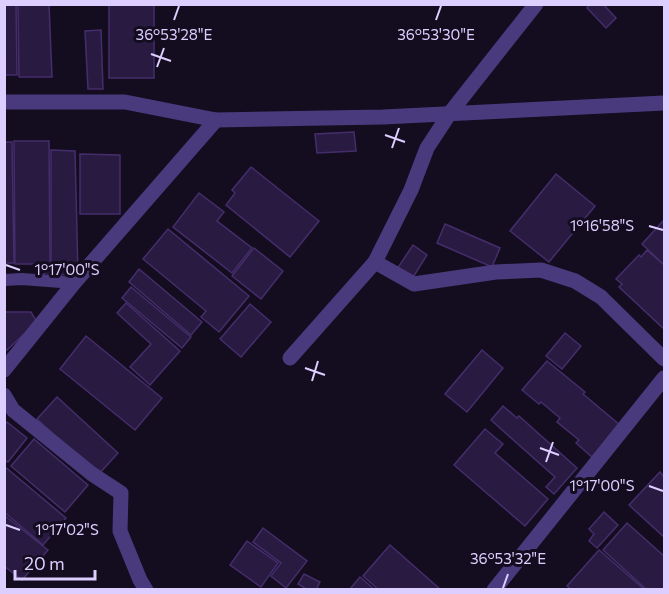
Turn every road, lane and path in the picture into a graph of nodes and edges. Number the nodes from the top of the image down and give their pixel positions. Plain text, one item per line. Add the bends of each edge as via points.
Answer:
1 (536, 4) edge
2 (4, 102) edge
3 (664, 103) edge
4 (450, 113) junction
5 (216, 120) junction
6 (375, 262) junction
7 (4, 280) edge
8 (74, 283) junction
9 (290, 358) dead end
10 (664, 359) edge
11 (4, 370) edge
12 (664, 378) edge
13 (4, 395) edge
14 (146, 590) edge
15 (495, 590) edge

1 - 4 street
2 - 5 street via 125,102
3 - 4 street
4 - 5 street via 319,120
4 - 6 street via 427,148
5 - 8 street
6 - 9 street
6 - 10 street via 414,284 541,270 575,280 601,297
7 - 8 lane
8 - 11 street
12 - 15 street
13 - 14 street via 14,410 121,493 120,531

